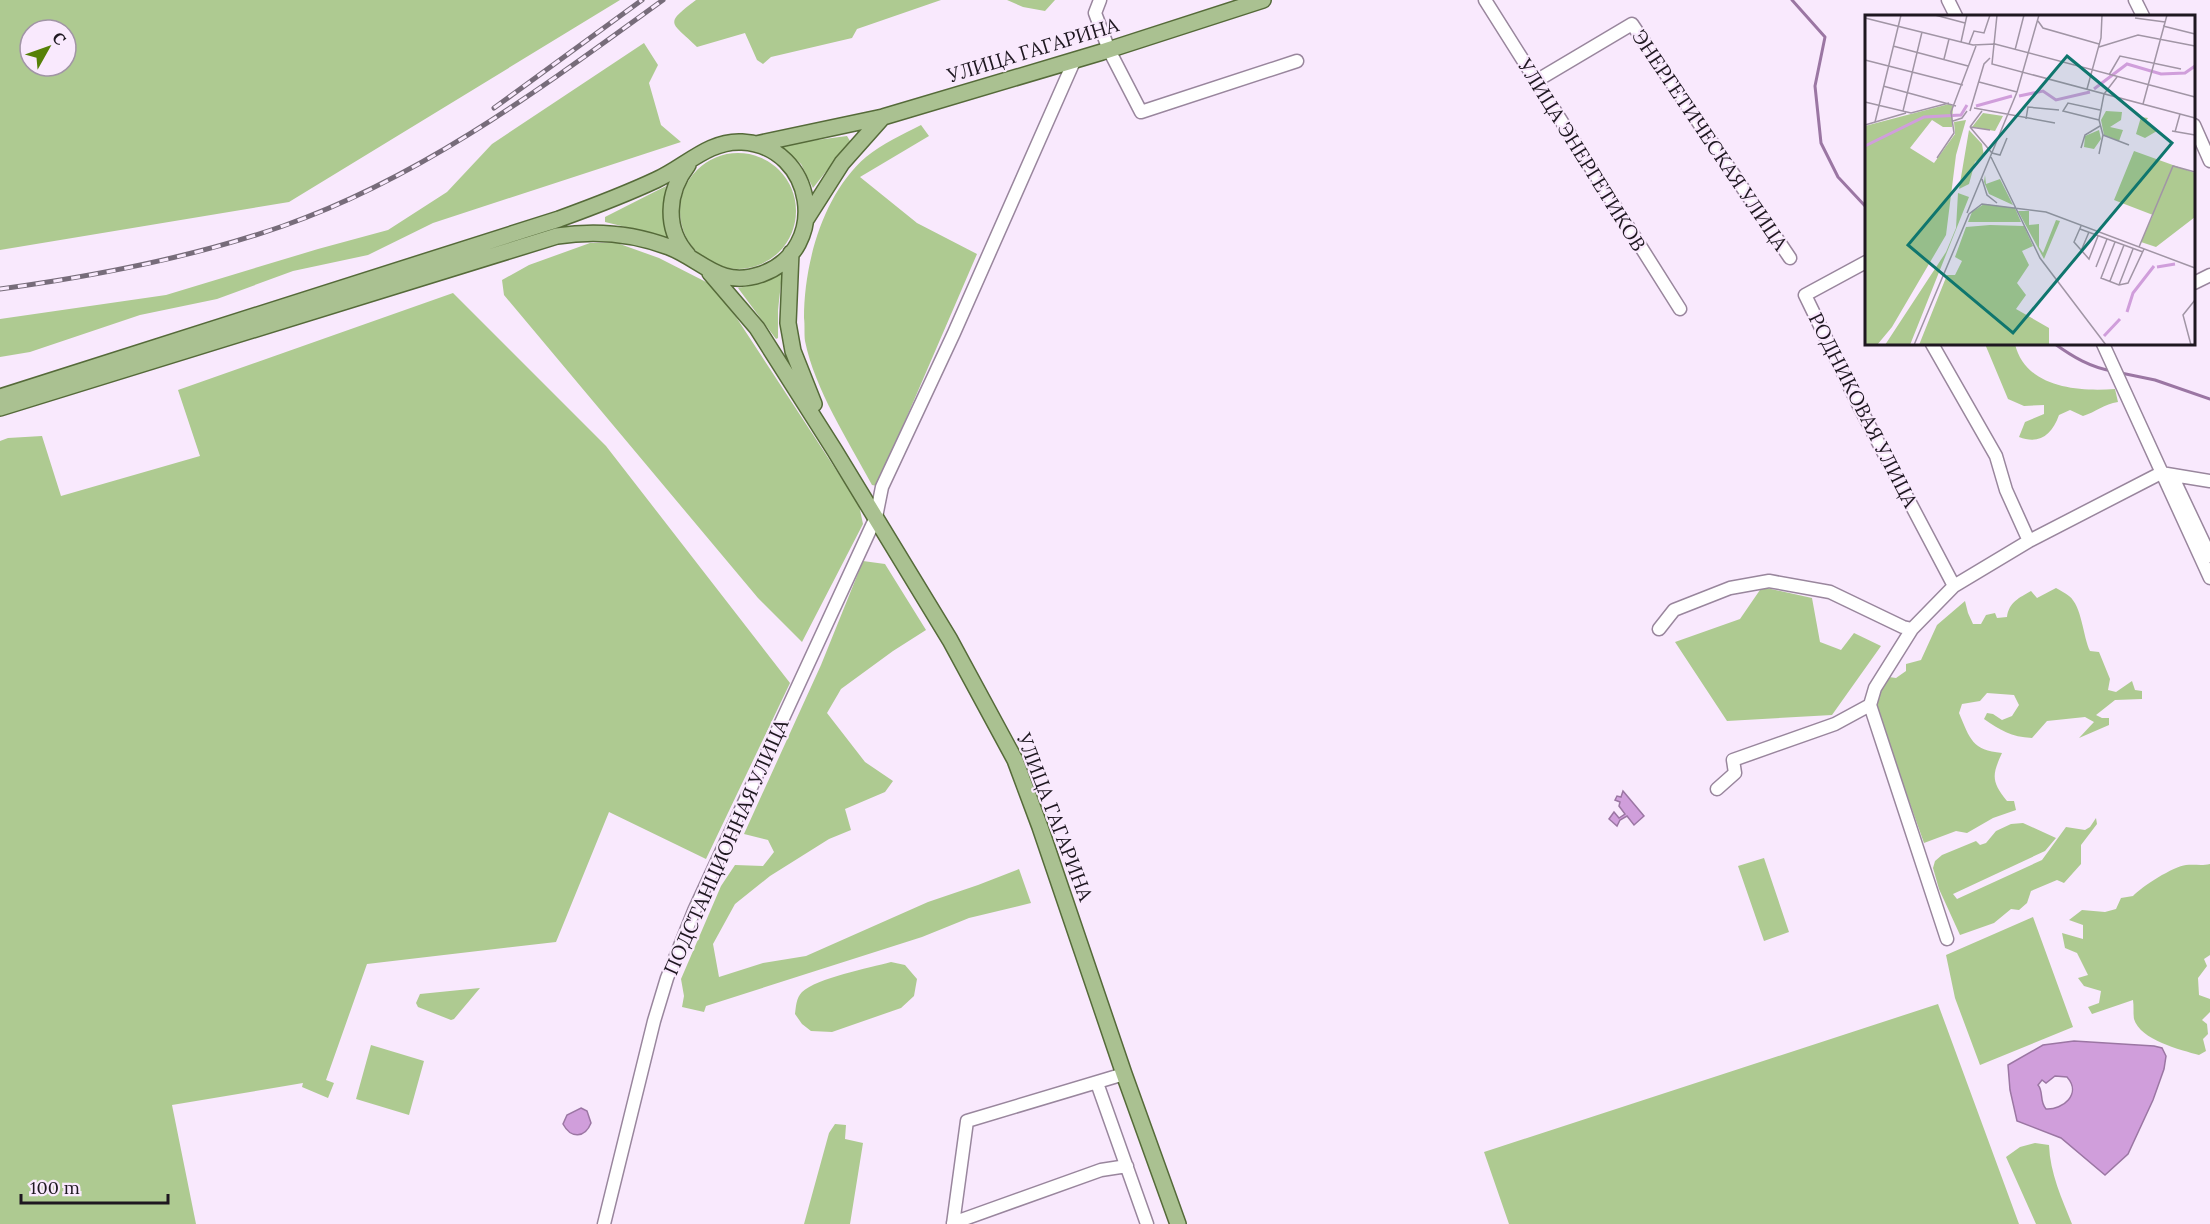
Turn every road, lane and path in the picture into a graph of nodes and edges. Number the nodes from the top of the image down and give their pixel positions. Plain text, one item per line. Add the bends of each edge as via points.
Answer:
1 (1101, 0) edge
2 (1263, 0) edge
3 (1485, 0) edge
4 (1948, 0) edge
5 (2135, 0) edge
6 (1956, 15) edge
7 (2142, 15) edge
8 (1109, 50) junction
9 (1075, 59) junction
10 (1297, 61) dead end
11 (1536, 81) junction
12 (883, 117) junction
13 (2195, 129) edge
14 (756, 144) junction
15 (2210, 160) edge
16 (689, 162) junction
17 (806, 221) junction
18 (791, 253) junction
19 (1790, 258) dead end
20 (1865, 263) edge
21 (702, 267) junction
22 (2210, 274) edge
23 (2195, 281) edge
24 (1680, 309) dead end
25 (1933, 345) edge
26 (2103, 345) edge
27 (0, 397) edge
28 (0, 408) edge
29 (835, 451) junction
30 (2164, 473) junction
31 (2210, 481) edge
32 (876, 517) junction
33 (2029, 541) junction
34 (2210, 556) edge
35 (2210, 578) edge
36 (1954, 586) junction
37 (1659, 629) dead end
38 (1912, 629) junction
39 (1870, 705) junction
40 (1717, 789) dead end
41 (1947, 939) dead end
42 (1124, 1074) junction
43 (1097, 1083) junction
44 (1127, 1166) junction
45 (953, 1223) edge
46 (604, 1224) edge
47 (1146, 1224) edge
48 (1178, 1224) edge

1 - 8 street via 1095,13
2 - 8 main road, УЛИЦА ГАГАРИНА
3 - 11 street, УЛИЦА ЭНЕРГЕТИКОВ
4 - 6 street
5 - 7 street
8 - 9 main road, УЛИЦА ГАГАРИНА
8 - 10 street via 1141,112
9 - 12 main road, УЛИЦА ГАГАРИНА
9 - 32 street, ПОДСТАНЦИОННАЯ УЛИЦА via 882,487
11 - 19 street, ЭНЕРГЕТИЧЕСКАЯ УЛИЦА via 1632,24
11 - 24 street, УЛИЦА ЭНЕРГЕТИКОВ
12 - 14 main road, УЛИЦА ГАГАРИНА
12 - 17 main road via 842,163
13 - 15 street
14 - 16 main road via 716,145
14 - 17 main road via 785,160 796,173 807,204
16 - 21 main road via 673,190 672,223 685,252
16 - 27 main road via 623,196 559,219
17 - 18 main road
18 - 21 main road via 778,266 744,278 725,277
18 - 29 main road via 788,323 793,351
20 - 36 street, РОДНИКОВАЯ УЛИЦА via 1805,295
21 - 28 main road via 672,248 631,236 594,232 557,236
21 - 29 main road via 757,327
22 - 23 street
25 - 33 street via 1996,456
26 - 30 street
29 - 32 main road, УЛИЦА ГАГАРИНА
30 - 31 street
30 - 33 street
30 - 34 street via 2175,482
30 - 35 street
32 - 42 main road, УЛИЦА ГАГАРИНА via 1015,759
32 - 46 street, ПОДСТАНЦИОННАЯ УЛИЦА via 694,911 667,978
33 - 36 street
36 - 38 street
37 - 38 street via 1674,610 1730,588 1769,581 1830,592
38 - 39 street via 1875,688
39 - 40 street via 1835,724 1733,760 1735,773
39 - 41 street
42 - 43 street
42 - 48 main road, УЛИЦА ГАГАРИНА
43 - 44 street
43 - 45 street via 967,1121
44 - 45 street via 1101,1170
44 - 47 street

